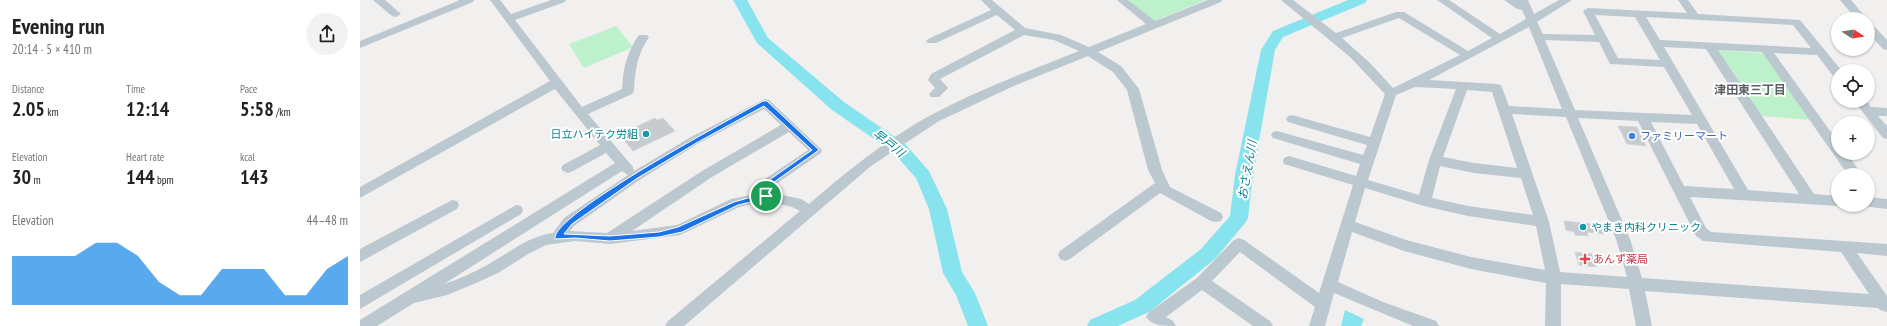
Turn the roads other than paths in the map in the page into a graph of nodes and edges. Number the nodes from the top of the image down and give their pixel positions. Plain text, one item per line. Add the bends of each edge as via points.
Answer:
1 (378, 0) edge
2 (469, 0) edge
3 (561, 0) edge
4 (986, 0) edge
5 (1122, 0) edge
6 (1217, 0) edge
7 (1286, 0) edge
8 (1442, 0) edge
9 (1509, 0) edge
10 (1567, 0) edge
11 (1684, 0) edge
12 (1845, 0) edge
13 (500, 1) edge
14 (1525, 4) edge
15 (997, 11) junction
16 (1856, 12) edge
17 (396, 14) dead end
18 (1639, 14) junction
19 (1694, 17) junction
20 (510, 18) junction
21 (1533, 20) junction
22 (1155, 25) junction
23 (1022, 31) junction
24 (1875, 34) edge
25 (1336, 37) junction
26 (1540, 37) junction
27 (643, 38) dead end
28 (1499, 38) junction
29 (1603, 39) junction
30 (932, 41) dead end
31 (1656, 43) junction
32 (360, 45) edge
33 (1710, 46) junction
34 (1887, 47) edge
35 (1765, 49) junction
36 (1089, 51) junction
37 (1820, 52) junction
38 (1467, 55) junction
39 (1668, 64) junction
40 (1831, 65) edge
41 (558, 82) junction
42 (1414, 83) junction
43 (1463, 86) junction
44 (1391, 93) junction
45 (934, 94) dead end
46 (1866, 108) edge
47 (1872, 108) edge
48 (1505, 110) junction
49 (1887, 112) edge
50 (580, 113) junction
51 (1571, 114) junction
52 (1642, 117) junction
53 (1292, 119) dead end
54 (1700, 120) junction
55 (789, 126) junction
56 (1277, 135) dead end
57 (1887, 135) edge
58 (1831, 141) edge
59 (1373, 142) junction
60 (609, 146) junction
61 (1435, 160) junction
62 (1289, 161) dead end
63 (1367, 161) junction
64 (623, 164) junction
65 (568, 168) dead end
66 (1525, 174) junction
67 (634, 178) junction
68 (1360, 183) junction
69 (1162, 185) junction
70 (1680, 191) junction
71 (360, 193) edge
72 (1744, 195) junction
73 (766, 196) junction
74 (1810, 199) junction
75 (1831, 200) edge
76 (1424, 201) junction
77 (452, 205) dead end
78 (516, 210) dead end
79 (809, 210) junction
80 (1216, 217) dead end
81 (1542, 222) junction
82 (1348, 225) junction
83 (558, 237) junction
84 (610, 239) junction
85 (1845, 247) junction
86 (1887, 250) edge
87 (1065, 255) dead end
88 (360, 256) edge
89 (1554, 278) junction
90 (1202, 282) junction
91 (1330, 285) junction
92 (1637, 285) junction
93 (411, 296) junction
94 (360, 303) edge
95 (1324, 305) junction
96 (1885, 305) edge
97 (364, 326) edge
98 (672, 326) edge
99 (1168, 326) edge
100 (1265, 326) edge
101 (1317, 326) edge
102 (1431, 326) edge
103 (1553, 326) edge
104 (1644, 326) edge

1 - 17 street
2 - 32 street
3 - 20 street
4 - 15 street
5 - 22 street
6 - 22 street
7 - 25 street
8 - 28 street
9 - 14 street via 1521,7
10 - 21 street
11 - 19 street
12 - 16 street
13 - 20 street
14 - 21 street
15 - 23 street
15 - 30 street
18 - 19 street
18 - 29 street via 1588,11
18 - 31 street
19 - 37 street via 1796,22
20 - 41 street
21 - 26 street
21 - 28 street
22 - 36 street
23 - 36 street via 1057,37
23 - 45 street via 935,76 934,80 942,88
24 - 34 street
25 - 38 street via 1400,14
25 - 44 street
26 - 29 street
26 - 51 street
27 - 50 street via 632,53 628,91
28 - 38 street
29 - 39 street via 1614,61
31 - 33 street
31 - 39 street
33 - 35 street
33 - 74 street
35 - 37 street
35 - 58 street
36 - 69 street via 1107,60 1133,89 1155,170
36 - 79 street via 974,98 911,132 884,150
37 - 40 street
38 - 42 street
39 - 54 street
41 - 50 street
41 - 71 street
42 - 43 street
42 - 44 street
43 - 48 street via 1497,88
43 - 61 street
44 - 59 street
46 - 57 street
47 - 49 street
48 - 51 street
48 - 66 street
50 - 60 street
51 - 52 street
51 - 92 street via 1623,239
52 - 54 street
52 - 70 street
53 - 59 street
54 - 72 street
55 - 67 street via 765,103 695,140
55 - 73 street via 816,150 767,184
55 - 84 street via 707,174
56 - 63 street
59 - 63 street
60 - 64 street
60 - 65 street
61 - 66 street
61 - 76 street
62 - 68 street
63 - 68 street
64 - 67 street
64 - 93 street
66 - 81 street
67 - 83 street via 569,222
68 - 76 street
68 - 82 street
69 - 80 street via 1165,190
69 - 87 street
70 - 72 street
70 - 85 street via 1701,232 1708,237
72 - 74 street
73 - 79 street via 796,203
73 - 84 street via 736,203 680,230
74 - 75 street
76 - 81 street via 1468,211
77 - 88 street
78 - 94 street
79 - 98 street
81 - 89 street
82 - 89 street via 1404,245 1471,263
82 - 91 street
83 - 84 street
83 - 93 street via 544,240 493,269 447,289
85 - 86 street
85 - 96 street
89 - 92 street
89 - 103 street
90 - 95 street via 1239,244
90 - 99 street via 1154,317
90 - 100 street
91 - 95 street
91 - 102 street
92 - 96 street
92 - 104 street
93 - 97 street
95 - 101 street

